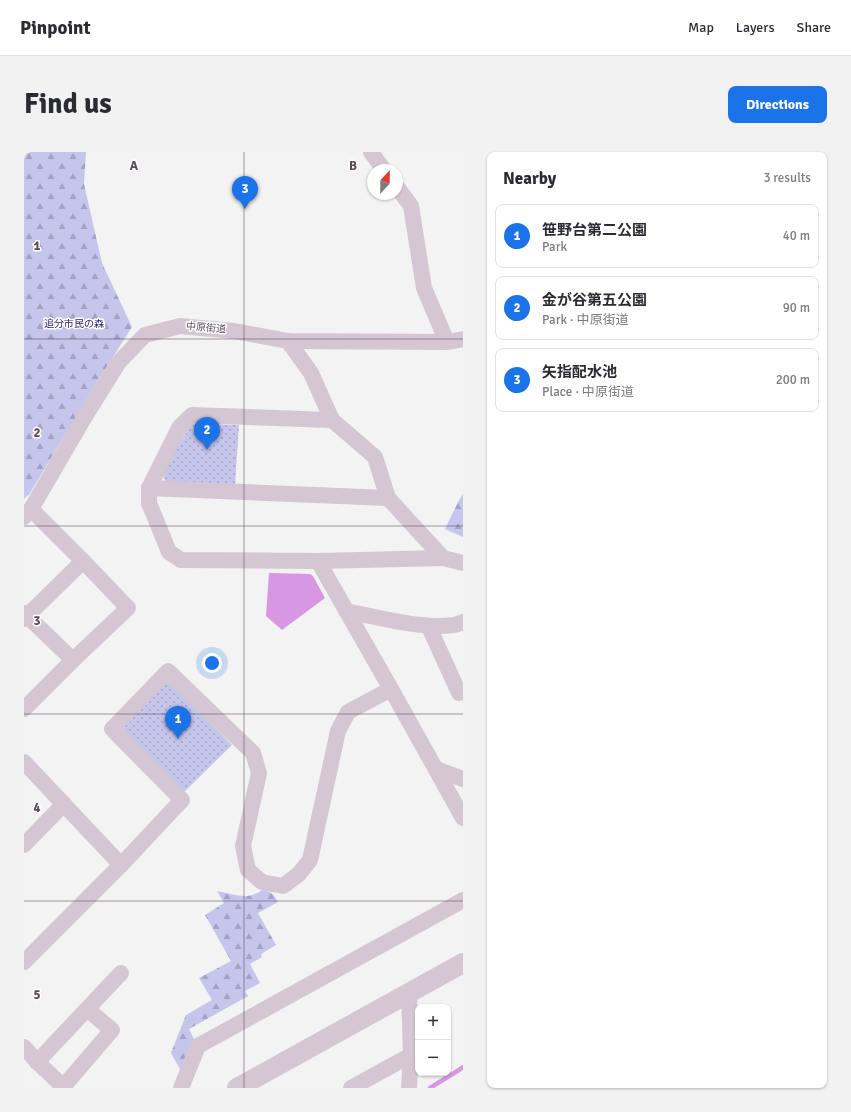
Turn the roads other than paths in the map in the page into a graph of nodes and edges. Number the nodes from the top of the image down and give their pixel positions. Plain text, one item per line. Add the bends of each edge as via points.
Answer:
1 (371, 152) edge
2 (380, 164) edge
3 (403, 195) edge
4 (463, 339) edge
5 (288, 341) junction
6 (447, 342) junction
7 (332, 420) junction
8 (149, 488) junction
9 (388, 498) junction
10 (28, 513) edge
11 (443, 558) junction
12 (84, 561) junction
13 (318, 561) junction
14 (463, 563) edge
15 (346, 611) junction
16 (25, 616) edge
17 (463, 622) edge
18 (429, 626) junction
19 (73, 660) junction
20 (391, 688) junction
21 (463, 691) edge
22 (24, 710) edge
23 (24, 762) edge
24 (436, 769) junction
25 (463, 779) edge
26 (64, 804) junction
27 (463, 818) edge
28 (24, 845) edge
29 (121, 865) junction
30 (463, 900) edge
31 (24, 962) edge
32 (463, 963) edge
33 (121, 973) dead end
34 (409, 993) junction
35 (87, 1009) junction
36 (24, 1047) edge
37 (411, 1055) junction
38 (37, 1062) junction
39 (64, 1088) edge
40 (181, 1088) edge
41 (237, 1088) edge
42 (350, 1088) edge
43 (410, 1088) edge

1 - 2 street
3 - 6 street via 411,206 424,288
4 - 6 street, 中原街道
5 - 6 street, 中原街道
5 - 7 street via 311,373
5 - 10 street, 中原街道 via 234,331 180,326 145,335 119,362
7 - 8 street via 192,415 179,428
7 - 9 street via 375,457
8 - 9 street
8 - 13 street via 149,503 169,552 181,560
9 - 11 street
10 - 12 street
11 - 13 street
11 - 14 street
12 - 16 street
12 - 19 street via 128,608
13 - 15 street
15 - 18 street
15 - 20 street
16 - 19 street
17 - 18 street via 457,625
18 - 21 street via 459,693
19 - 22 street
20 - 24 street
20 - 29 street via 348,712 338,731 310,860 299,874 283,886 262,882 248,870 243,846 259,773 253,753 168,671 112,729 182,800
23 - 26 street
24 - 25 street
24 - 27 street
26 - 28 street
26 - 29 street
29 - 31 street
30 - 40 street via 198,1046
32 - 34 street
33 - 35 street
34 - 37 street
34 - 41 street
35 - 38 street
35 - 39 street via 112,1030
36 - 38 street
37 - 42 street
37 - 43 street
38 - 39 street

